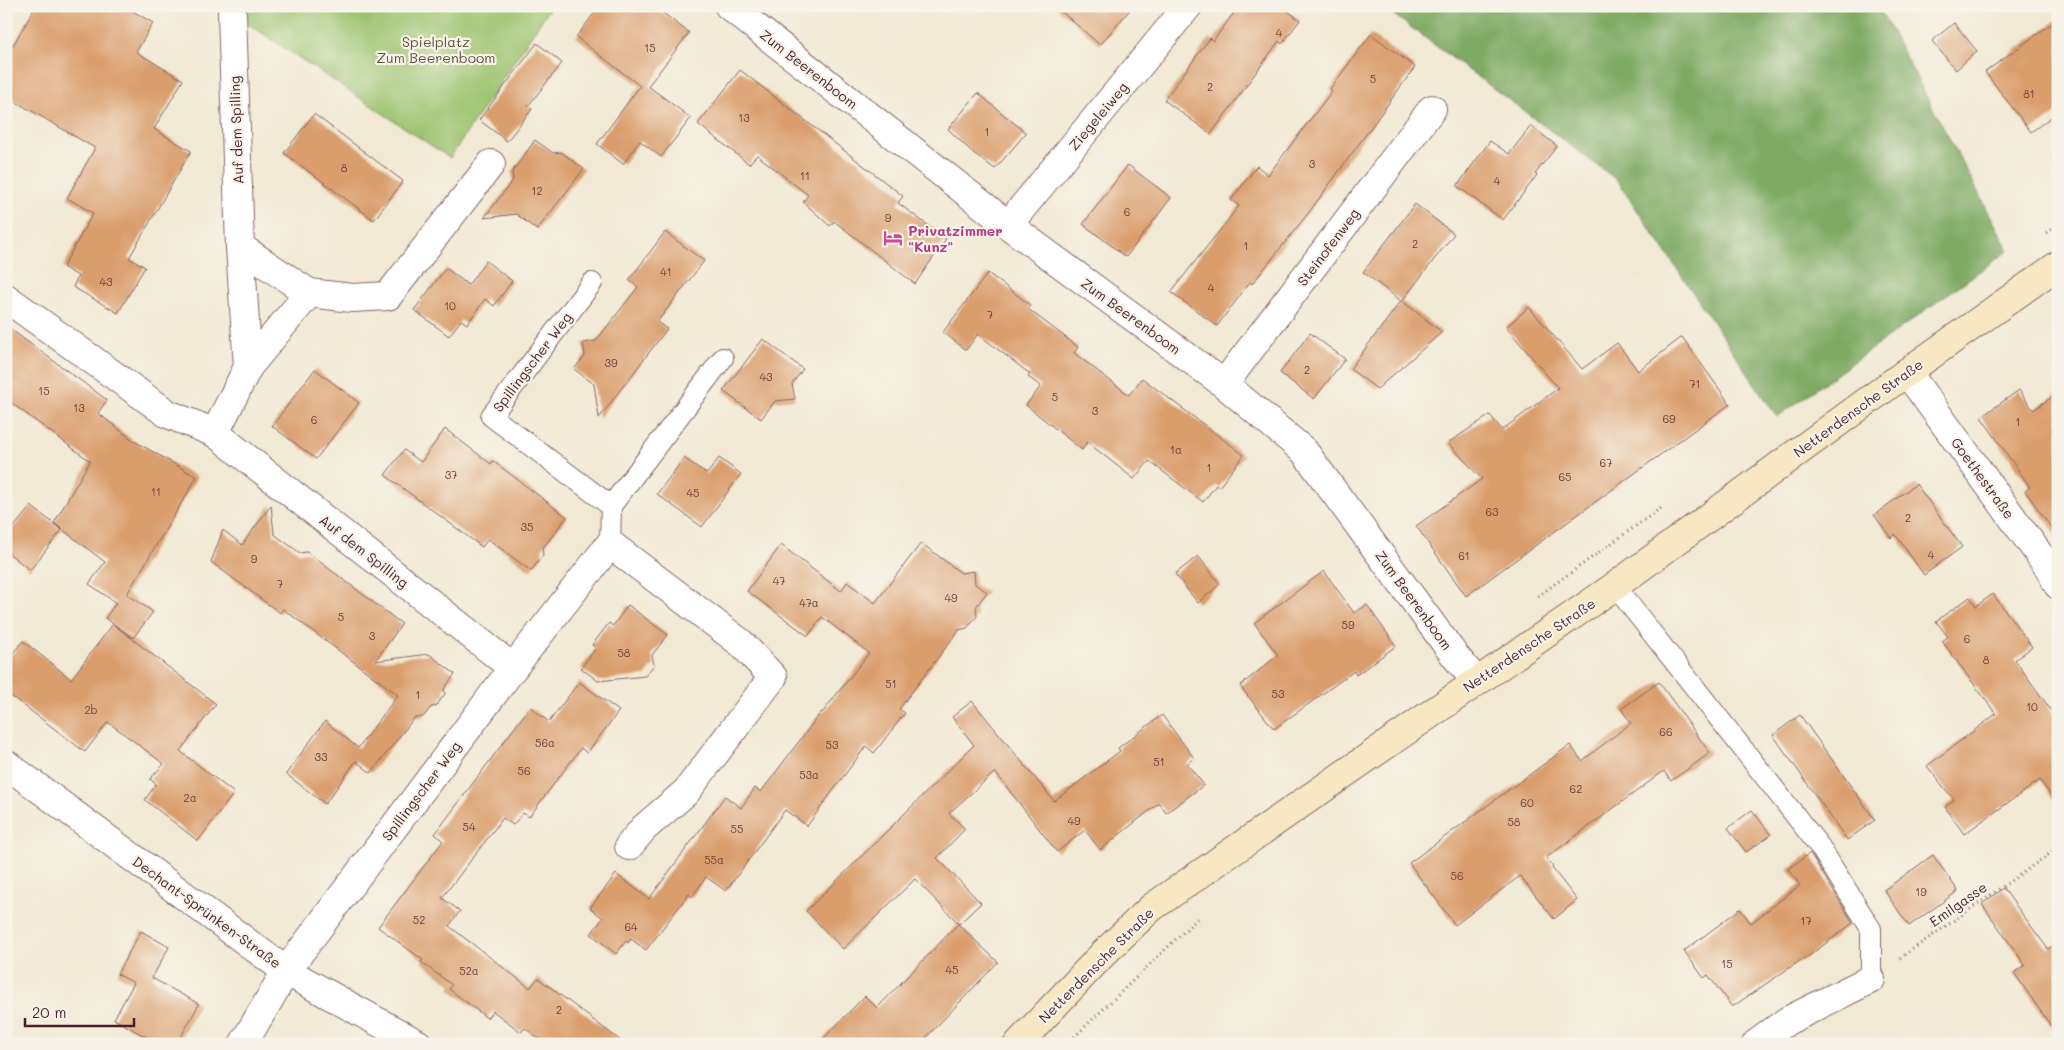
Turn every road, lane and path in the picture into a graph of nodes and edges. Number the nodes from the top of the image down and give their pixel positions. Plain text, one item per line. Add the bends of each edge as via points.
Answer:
1 (729, 6) edge
2 (1188, 6) edge
3 (232, 13) dead end
4 (1432, 109) dead end
5 (491, 164) dead end
6 (1008, 225) junction
7 (240, 247) junction
8 (2058, 265) edge
9 (592, 283) dead end
10 (309, 293) junction
11 (6, 298) edge
12 (723, 358) dead end
13 (248, 367) junction
14 (1907, 372) junction
15 (1224, 384) junction
16 (215, 433) junction
17 (611, 506) junction
18 (610, 544) junction
19 (2058, 584) edge
20 (1615, 586) junction
21 (513, 668) junction
22 (1476, 681) junction
23 (6, 764) edge
24 (630, 846) dead end
25 (2058, 848) edge
26 (286, 971) junction
27 (1871, 979) junction
28 (243, 1044) edge
29 (418, 1044) edge
30 (1018, 1044) edge
31 (1756, 1044) edge

1 - 6 street, Zum Beerenboom
2 - 6 street, Ziegeleiweg
3 - 7 street, Auf dem Spilling
4 - 15 street, Steinofenweg
5 - 10 street via 388,296 352,298
6 - 15 street, Zum Beerenboom
7 - 10 street
7 - 13 street, Auf dem Spilling
8 - 14 street, Netterdensche Straße
9 - 17 lane, Spillingscher Weg via 491,416
10 - 13 street
11 - 16 street, Auf dem Spilling via 168,414
12 - 17 lane
13 - 16 street
14 - 19 street, Goethestraße
14 - 20 street, Netterdensche Straße
15 - 22 street, Zum Beerenboom via 1304,451
16 - 21 street, Auf dem Spilling
17 - 18 lane
18 - 21 street, Spillingscher Weg
18 - 24 street via 741,642 773,677 686,792 644,828
20 - 22 street, Netterdensche Straße
20 - 27 lane via 1820,847 1871,929
21 - 26 street, Spillingscher Weg
22 - 30 street, Netterdensche Straße via 1151,908
23 - 26 street, Dechant-Sprünken-Straße
25 - 27 path, Emilgasse
26 - 28 street, Spillingscher Weg
26 - 29 street, Dechant-Sprünken-Straße
27 - 31 street via 1787,1021

